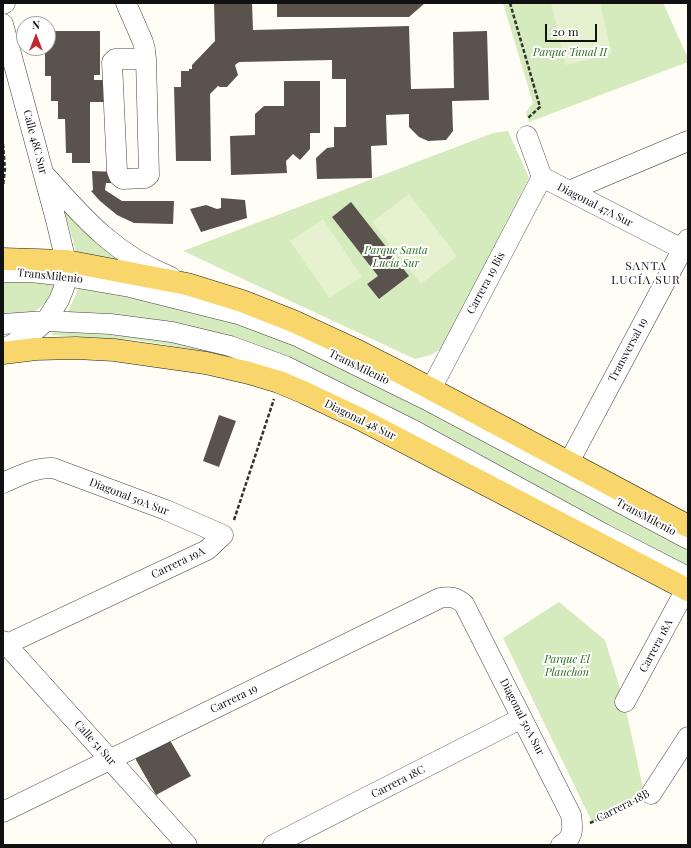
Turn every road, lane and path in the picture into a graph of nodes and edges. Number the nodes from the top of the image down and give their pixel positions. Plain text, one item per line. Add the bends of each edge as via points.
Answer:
1 (126, 3) edge
2 (510, 3) edge
3 (3, 24) edge
4 (146, 59) junction
5 (527, 136) joint
6 (688, 141) edge
7 (3, 144) edge
8 (43, 173) junction
9 (542, 177) junction
10 (3, 186) edge
11 (568, 191) junction
12 (686, 246) edge
13 (3, 259) edge
14 (66, 268) junction
15 (3, 272) edge
16 (188, 284) junction
17 (46, 321) junction
18 (3, 324) edge
19 (3, 349) edge
20 (3, 352) edge
21 (279, 382) junction
22 (431, 389) junction
23 (569, 462) junction
24 (3, 483) edge
25 (688, 526) edge
26 (223, 535) junction
27 (688, 539) edge
28 (687, 585) edge
29 (464, 604) joint
30 (4, 644) edge
31 (625, 702) dead end
32 (522, 718) junction
33 (688, 737) edge
34 (110, 760) junction
35 (651, 794) joint
36 (3, 812) edge
37 (567, 838) edge
38 (186, 845) edge
39 (273, 845) edge

1 - 4 street via 143,42
2 - 5 path via 540,107 523,122
3 - 8 street, Calle 48C Sur
4 - 4 street via 115,59 112,62 117,171 123,179 145,178 149,175
5 - 9 street
6 - 11 street
7 - 10 path
8 - 14 street, Calle 48C Sur
8 - 16 street via 90,224 112,242 160,273
9 - 11 street, Diagonal 47A Sur
9 - 22 street, Carrera 19 Bis
11 - 12 street, Diagonal 47A Sur
12 - 23 street, Transversal 19
13 - 14 main road
14 - 15 street, TransMilenio
14 - 16 main road
14 - 17 street via 60,300
14 - 27 street, TransMilenio via 238,314 298,337 425,399
16 - 22 main road via 293,321
17 - 18 street
17 - 19 street via 30,336
17 - 28 street via 110,324 172,332 230,346 284,366 415,431 604,534
20 - 21 main road, Diagonal 48 Sur via 76,348 114,350 206,364
21 - 26 path via 234,520
21 - 28 main road, Diagonal 48 Sur via 362,420
22 - 23 main road
23 - 25 main road
24 - 26 street, Diagonal 50A Sur via 33,470 53,468 166,510
26 - 30 street, Carrera 19A via 207,550
28 - 31 street, Carrera 18A
29 - 32 street, Diagonal 50A Sur
29 - 34 street, Carrera 19 via 453,597 440,598
30 - 34 street, Calle 51 Sur
32 - 37 street, Diagonal 50A Sur via 571,815
32 - 39 street, Carrera 18C
33 - 35 street, Carrera 18B
34 - 36 street, Carrera 19
34 - 38 street, Calle 51 Sur
35 - 37 path, Carrera 18B

